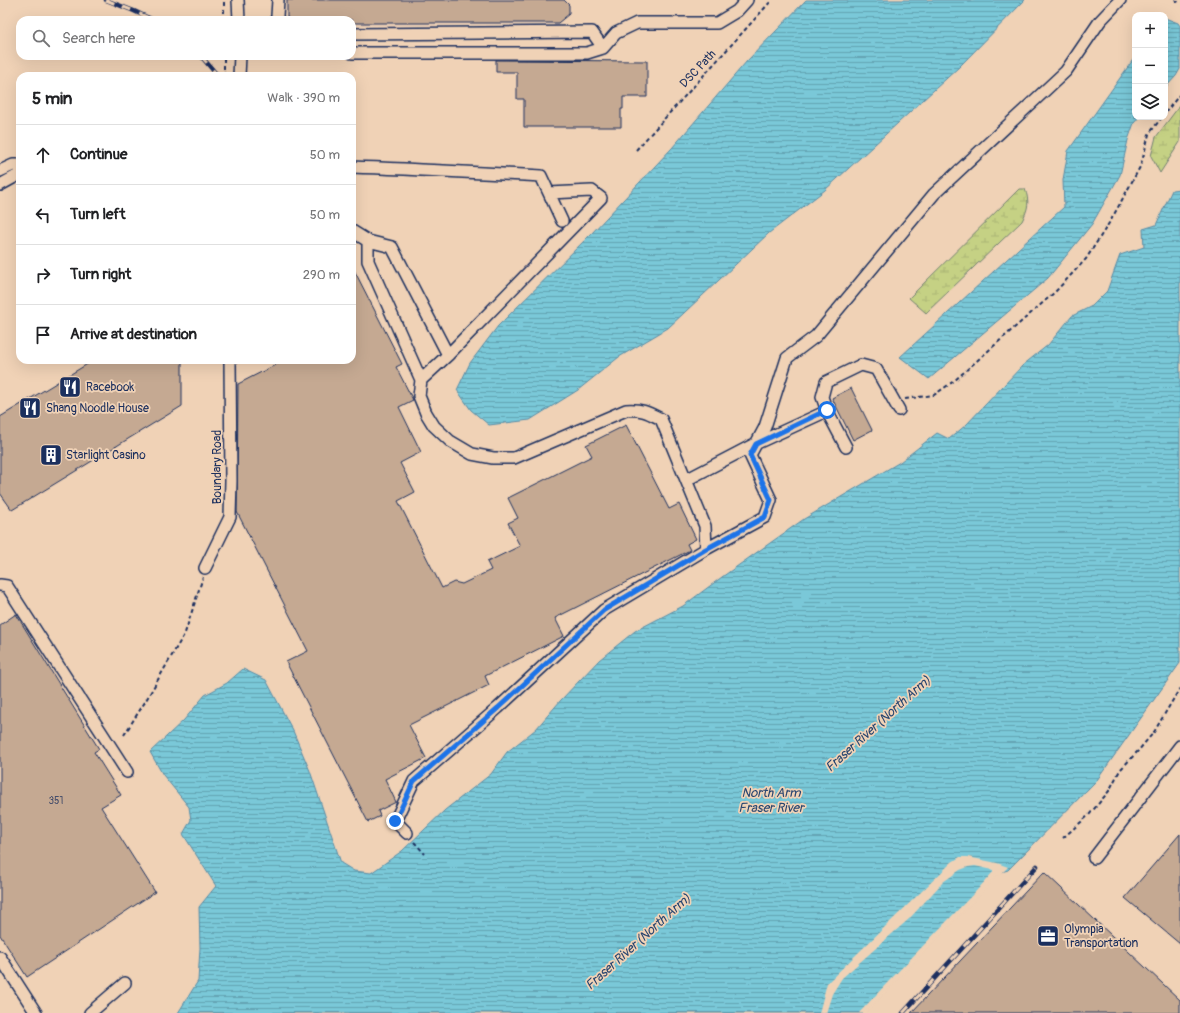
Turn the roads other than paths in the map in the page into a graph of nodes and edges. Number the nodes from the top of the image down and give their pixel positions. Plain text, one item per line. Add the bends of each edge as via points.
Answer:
1 (238, 0) edge
2 (278, 0) edge
3 (747, 0) edge
4 (1120, 0) edge
5 (239, 16) edge
6 (277, 16) edge
7 (356, 34) edge
8 (603, 48) junction
9 (356, 53) edge
10 (240, 60) edge
11 (239, 72) edge
12 (16, 165) edge
13 (356, 167) edge
14 (0, 171) edge
15 (16, 176) edge
16 (0, 185) edge
17 (549, 193) junction
18 (562, 221) dead end
19 (356, 233) edge
20 (368, 241) junction
21 (448, 355) junction
22 (230, 364) edge
23 (421, 380) junction
24 (896, 405) road end
25 (827, 410) junction
26 (756, 444) junction
27 (846, 447) dead end
28 (686, 480) junction
29 (706, 549) junction
30 (205, 568) road end
31 (0, 585) edge
32 (1180, 746) edge
33 (127, 772) dead end
34 (407, 833) road end
35 (1094, 858) dead end
36 (0, 957) edge
37 (124, 983) dead end
38 (36, 1013) edge
39 (90, 1013) edge

1 - 5 street
2 - 6 street
3 - 8 street via 737,11 717,23 637,23 616,33
4 - 26 street via 1100,21 1066,70 934,194 816,336 787,358 765,427
7 - 8 street via 592,32
8 - 9 street via 587,53
10 - 11 street
12 - 14 street
13 - 17 street via 541,176
15 - 16 street
17 - 18 street
17 - 21 street via 592,192 601,198
19 - 20 street
20 - 21 street via 392,247
20 - 23 street via 368,261
21 - 23 street
22 - 30 street, Boundary Road via 230,518
23 - 28 street via 419,396 434,426 450,441 472,454 514,458 626,410 641,409 661,419
24 - 25 street via 876,369 861,365 826,382 822,396
25 - 26 street
25 - 27 street
26 - 28 street
26 - 29 street via 750,455 771,500 765,517
28 - 29 street via 705,526
29 - 34 street via 604,610 414,781 395,821
31 - 33 street via 7,586
32 - 35 street
36 - 38 street
37 - 39 street

